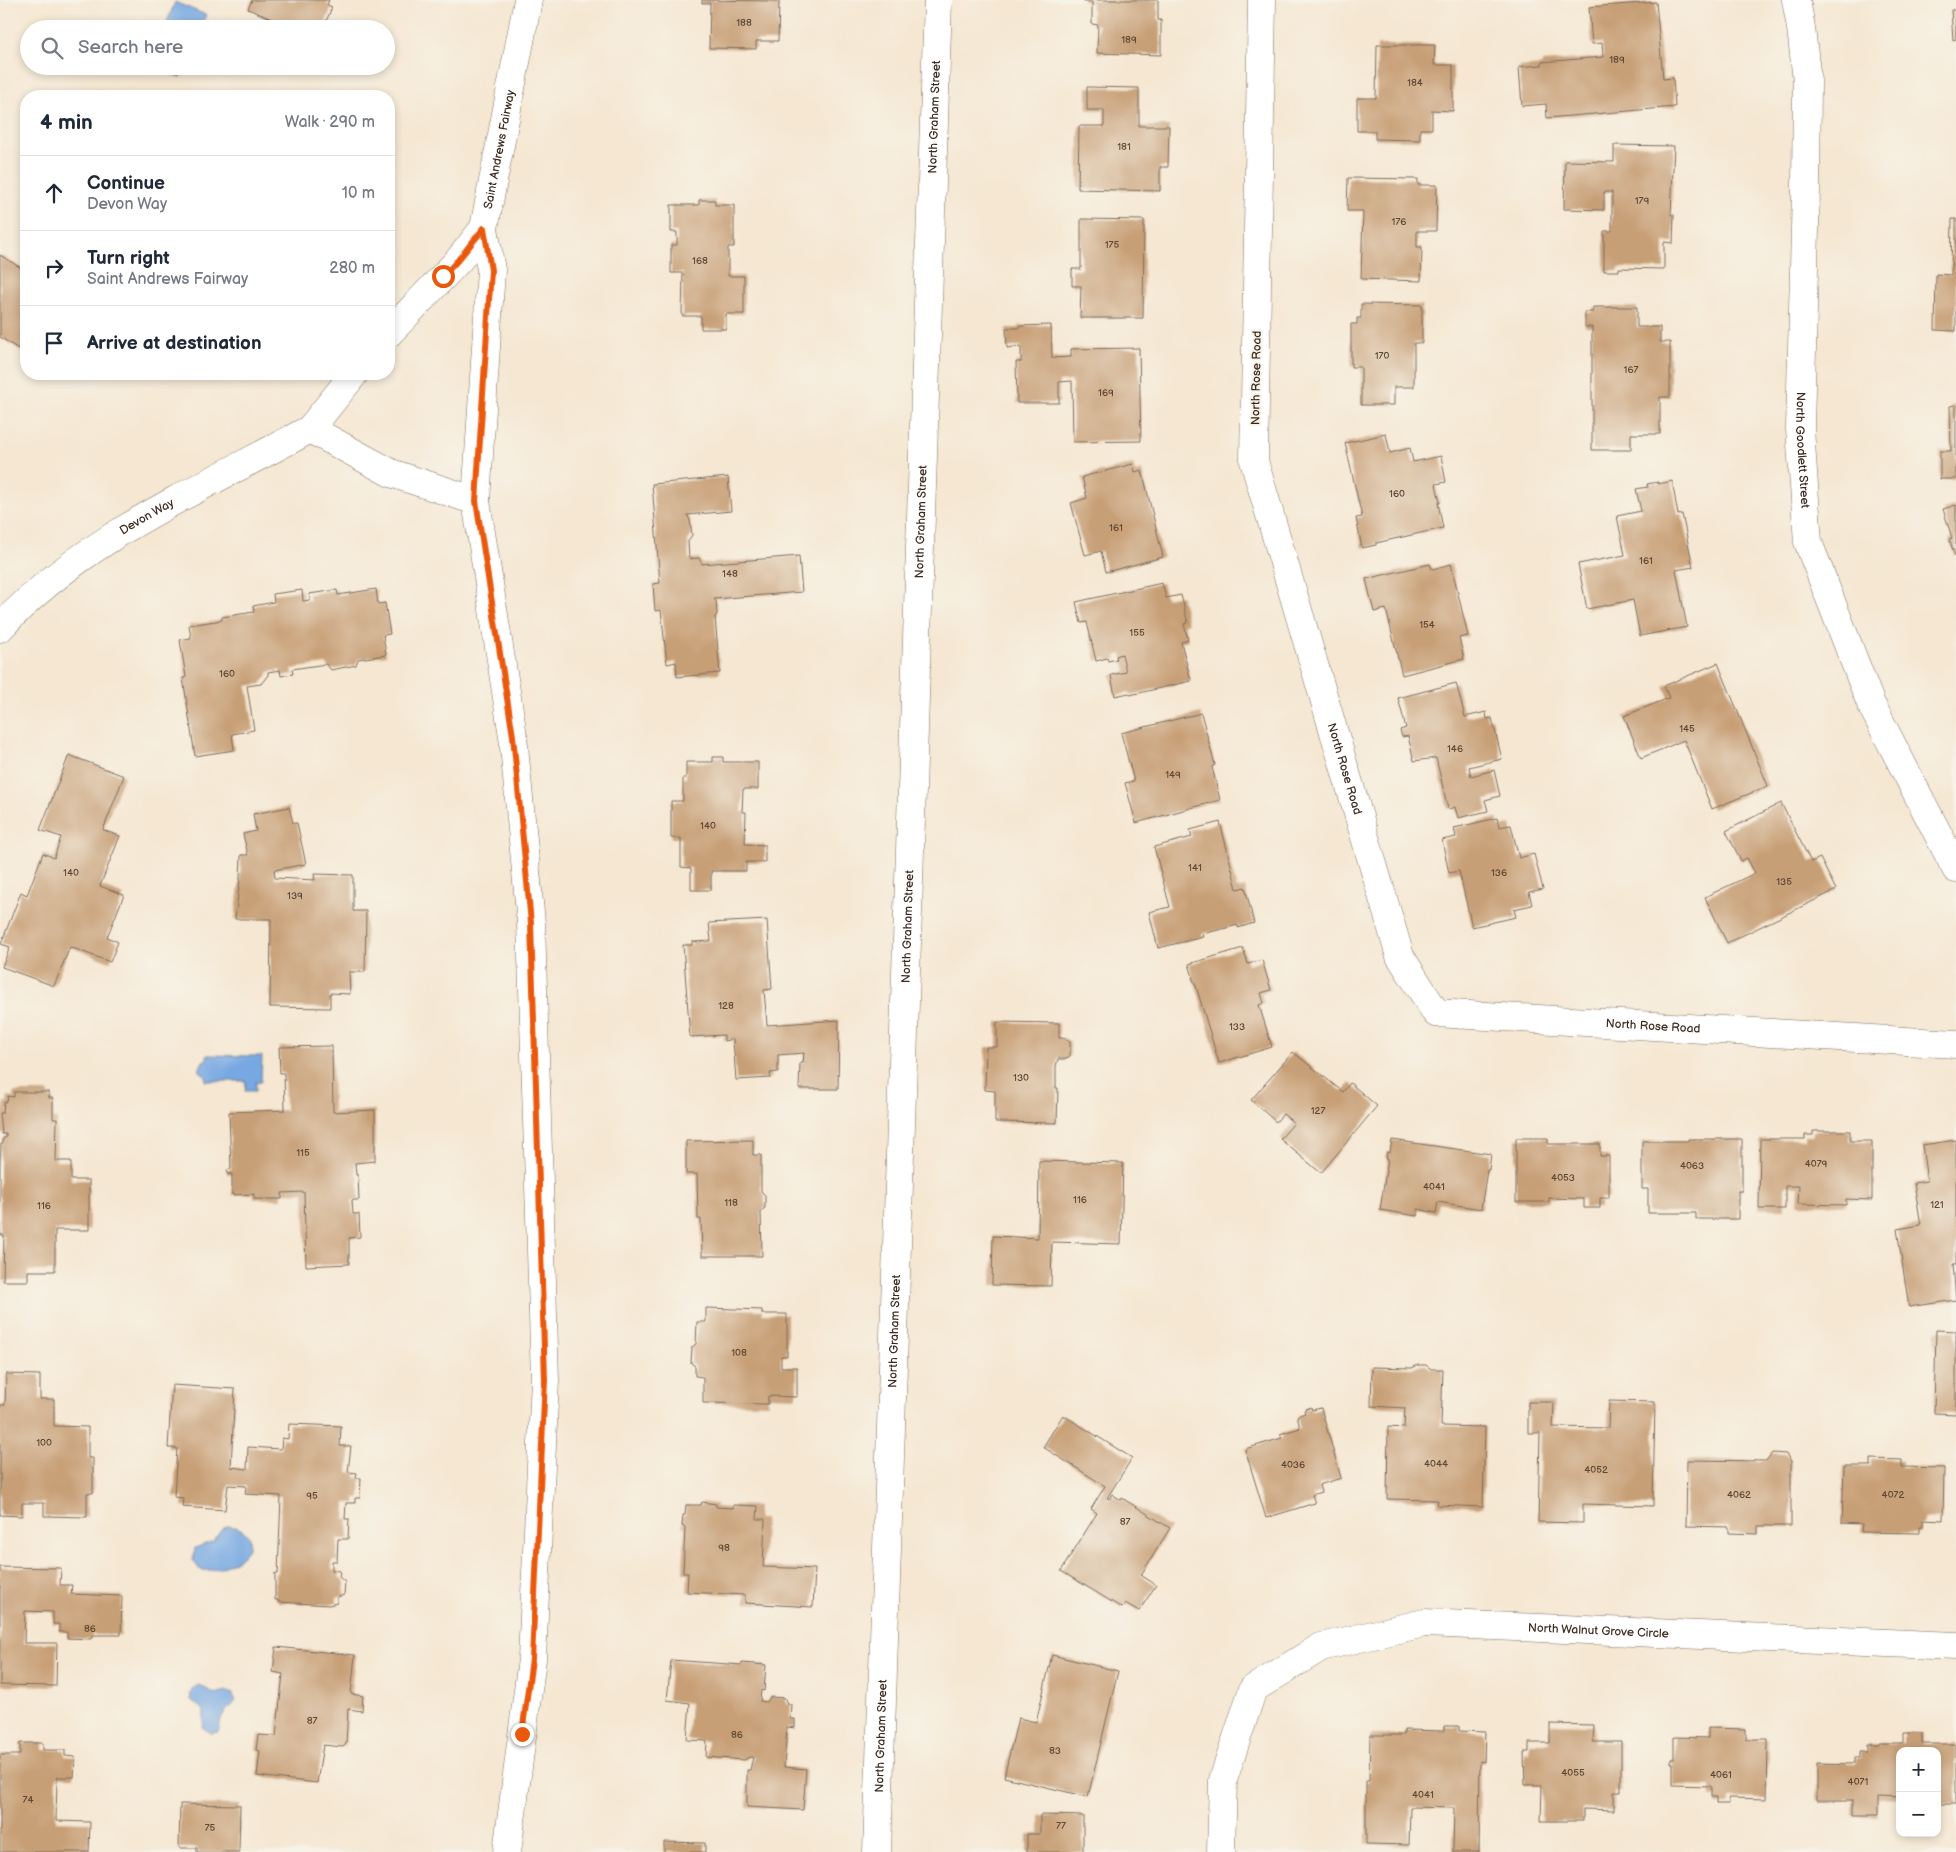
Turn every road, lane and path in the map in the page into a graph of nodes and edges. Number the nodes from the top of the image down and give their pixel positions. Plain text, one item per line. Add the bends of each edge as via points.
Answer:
1 (528, 0) edge
2 (938, 0) edge
3 (1262, 0) edge
4 (1796, 0) edge
5 (484, 228) junction
6 (395, 327) edge
7 (349, 380) edge
8 (310, 429) junction
9 (476, 501) junction
10 (0, 628) edge
11 (1956, 869) edge
12 (1956, 1044) edge
13 (1956, 1646) edge
14 (507, 1852) edge
15 (877, 1852) edge
16 (1221, 1852) edge

1 - 5 street, Saint Andrews Fairway
2 - 15 street, North Graham Street
3 - 12 street, North Rose Road via 1254,461 1400,956 1436,1013
4 - 11 street, North Goodlett Street via 1807,81 1800,429 1808,542 1871,704
5 - 6 street
5 - 9 street, Saint Andrews Fairway via 491,270
7 - 8 street, Devon Way
8 - 9 street via 391,473
8 - 10 street, Devon Way via 176,498 103,544 60,572
9 - 14 street, Saint Andrews Fairway via 513,736 531,923 545,1380 532,1659
13 - 16 street, North Walnut Grove Circle via 1424,1623 1320,1647 1253,1690 1223,1780

